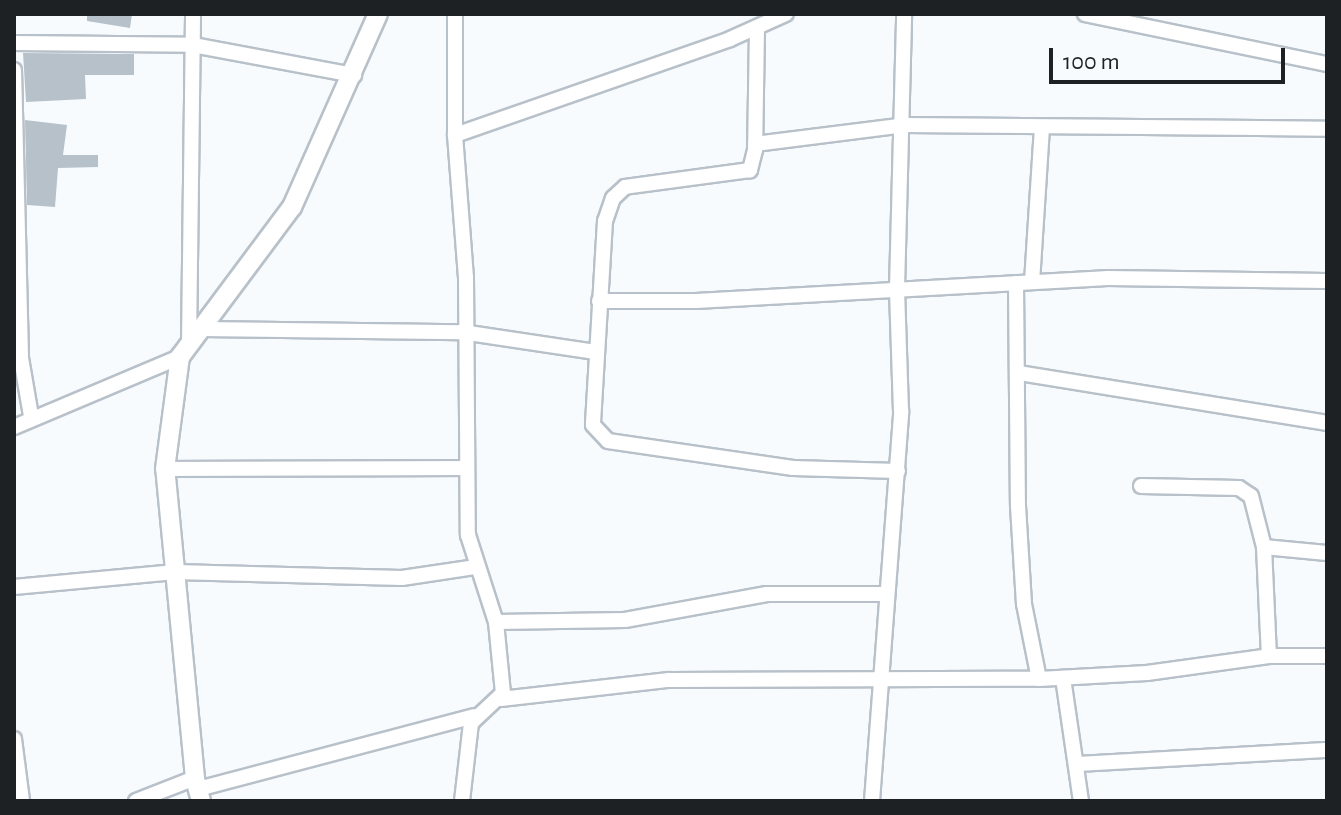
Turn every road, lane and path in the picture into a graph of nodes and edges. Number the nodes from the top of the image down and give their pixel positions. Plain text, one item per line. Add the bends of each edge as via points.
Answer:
1 (193, 14) edge
2 (378, 14) edge
3 (455, 14) edge
4 (786, 14) edge
5 (904, 14) edge
6 (1085, 14) edge
7 (764, 22) edge
8 (14, 43) edge
9 (193, 45) junction
10 (1327, 64) edge
11 (14, 70) edge
12 (354, 75) junction
13 (905, 125) junction
14 (1042, 128) junction
15 (1327, 129) edge
16 (455, 135) junction
17 (755, 144) junction
18 (1327, 281) edge
19 (1032, 282) junction
20 (1016, 283) junction
21 (897, 288) junction
22 (599, 301) junction
23 (202, 329) junction
24 (462, 332) junction
25 (185, 351) junction
26 (596, 352) junction
27 (1019, 373) junction
28 (31, 416) junction
29 (1327, 423) edge
30 (14, 427) edge
31 (466, 468) junction
32 (165, 469) junction
33 (898, 471) junction
34 (1141, 486) dead end
35 (1264, 547) junction
36 (1327, 553) edge
37 (476, 567) junction
38 (175, 572) junction
39 (14, 587) edge
40 (886, 594) junction
41 (496, 622) junction
42 (1269, 656) junction
43 (1327, 656) edge
44 (1063, 678) junction
45 (1039, 679) junction
46 (878, 682) junction
47 (501, 699) junction
48 (474, 716) junction
49 (14, 739) edge
50 (1327, 750) edge
51 (1076, 764) junction
52 (198, 789) edge
53 (22, 801) edge
54 (136, 801) edge
55 (462, 801) edge
56 (872, 801) edge
57 (1081, 801) edge

1 - 9 street
2 - 12 street
3 - 16 street
4 - 7 street
5 - 13 street
6 - 10 street
7 - 16 street
7 - 17 street
8 - 9 street
9 - 12 street
9 - 25 street
11 - 28 street via 21,358
12 - 23 street via 292,207
13 - 14 street
13 - 17 street
13 - 21 street via 897,192
14 - 15 street
14 - 19 street
16 - 24 street via 466,277
17 - 22 street via 750,170 737,175 625,187 613,198 605,221
18 - 19 street
19 - 20 street
20 - 21 street
20 - 27 street
21 - 22 street via 696,301
21 - 33 street
22 - 26 street
23 - 24 street
23 - 25 street
24 - 26 street
24 - 31 street
25 - 28 street
25 - 32 street
26 - 33 street via 593,425 608,441 793,468
27 - 29 street
27 - 45 street via 1023,590
28 - 30 street
31 - 32 street
31 - 37 street via 468,535
32 - 38 street
33 - 40 street
34 - 35 street via 1239,488 1256,507
35 - 36 street
35 - 42 street
37 - 38 street via 402,578
37 - 41 street
38 - 39 street
38 - 52 street
40 - 41 street via 767,594 625,620
40 - 46 street
41 - 47 street
42 - 43 street
42 - 44 street
44 - 45 street
44 - 51 street
45 - 46 street
46 - 47 street via 669,680
46 - 56 street
47 - 48 street
48 - 52 street
48 - 55 street
49 - 53 street
50 - 51 street
51 - 57 street
52 - 54 street

